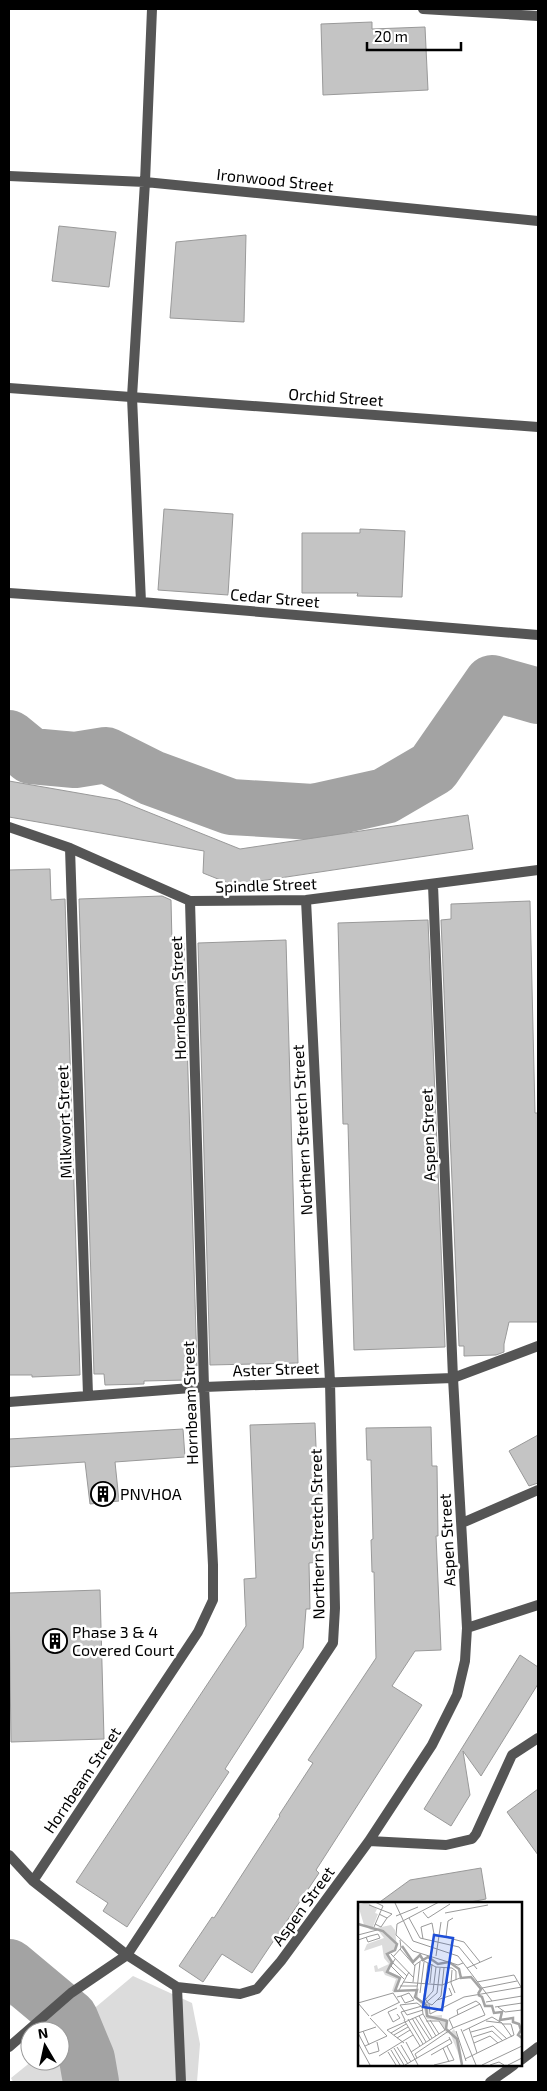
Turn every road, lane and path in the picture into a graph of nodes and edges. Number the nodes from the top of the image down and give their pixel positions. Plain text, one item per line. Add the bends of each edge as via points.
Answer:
1 (152, 9) edge
2 (423, 9) edge
3 (533, 14) edge
4 (9, 176) edge
5 (145, 182) junction
6 (538, 221) edge
7 (9, 388) edge
8 (132, 397) junction
9 (538, 427) edge
10 (9, 593) edge
11 (141, 602) junction
12 (538, 635) edge
13 (9, 827) edge
14 (70, 848) junction
15 (538, 870) edge
16 (433, 885) junction
17 (306, 900) junction
18 (190, 901) junction
19 (538, 1346) edge
20 (454, 1378) junction
21 (330, 1382) junction
22 (204, 1386) junction
23 (88, 1395) junction
24 (9, 1402) edge
25 (538, 1490) edge
26 (462, 1523) junction
27 (538, 1605) edge
28 (467, 1628) junction
29 (538, 1738) edge
30 (369, 1841) junction
31 (9, 1855) edge
32 (32, 1881) junction
33 (127, 1955) junction
34 (177, 1987) junction
35 (9, 2047) edge
36 (538, 2047) edge
37 (522, 2059) edge
38 (513, 2066) edge
39 (181, 2082) edge
40 (490, 2082) edge

1 - 5 street
2 - 3 street
4 - 5 street, Ironwood Street
5 - 6 street, Ironwood Street
5 - 8 street
7 - 8 street, Orchid Street
8 - 9 street, Orchid Street
8 - 11 street
10 - 11 street, Cedar Street
11 - 12 street, Cedar Street
13 - 14 street, Spindle Street
14 - 18 street, Spindle Street
14 - 23 street, Milkwort Street
15 - 16 street, Spindle Street
16 - 17 street, Spindle Street
16 - 20 street, Aspen Street
17 - 18 street, Spindle Street
17 - 21 street, Northern Stretch Street
18 - 22 street, Hornbeam Street
19 - 20 street, Aster Street
20 - 21 street, Aster Street
20 - 26 street, Aspen Street
21 - 22 street, Aster Street
21 - 33 street, Northern Stretch Street via 333,1643
22 - 23 street, Aster Street
22 - 32 street, Hornbeam Street via 213,1600 198,1632
23 - 24 street, Aster Street
25 - 26 street
26 - 28 street, Aspen Street
27 - 28 street
28 - 30 street, Aspen Street via 465,1661 457,1695 432,1745
29 - 30 street via 512,1755 472,1839 446,1844
30 - 34 street, Aspen Street via 257,1990 240,1994
31 - 32 street, Aspen Street
32 - 33 street, Aspen Street
33 - 34 street, Aspen Street
33 - 35 street, Northern Stretch Street via 71,1993
34 - 39 street
36 - 37 street
38 - 40 street

